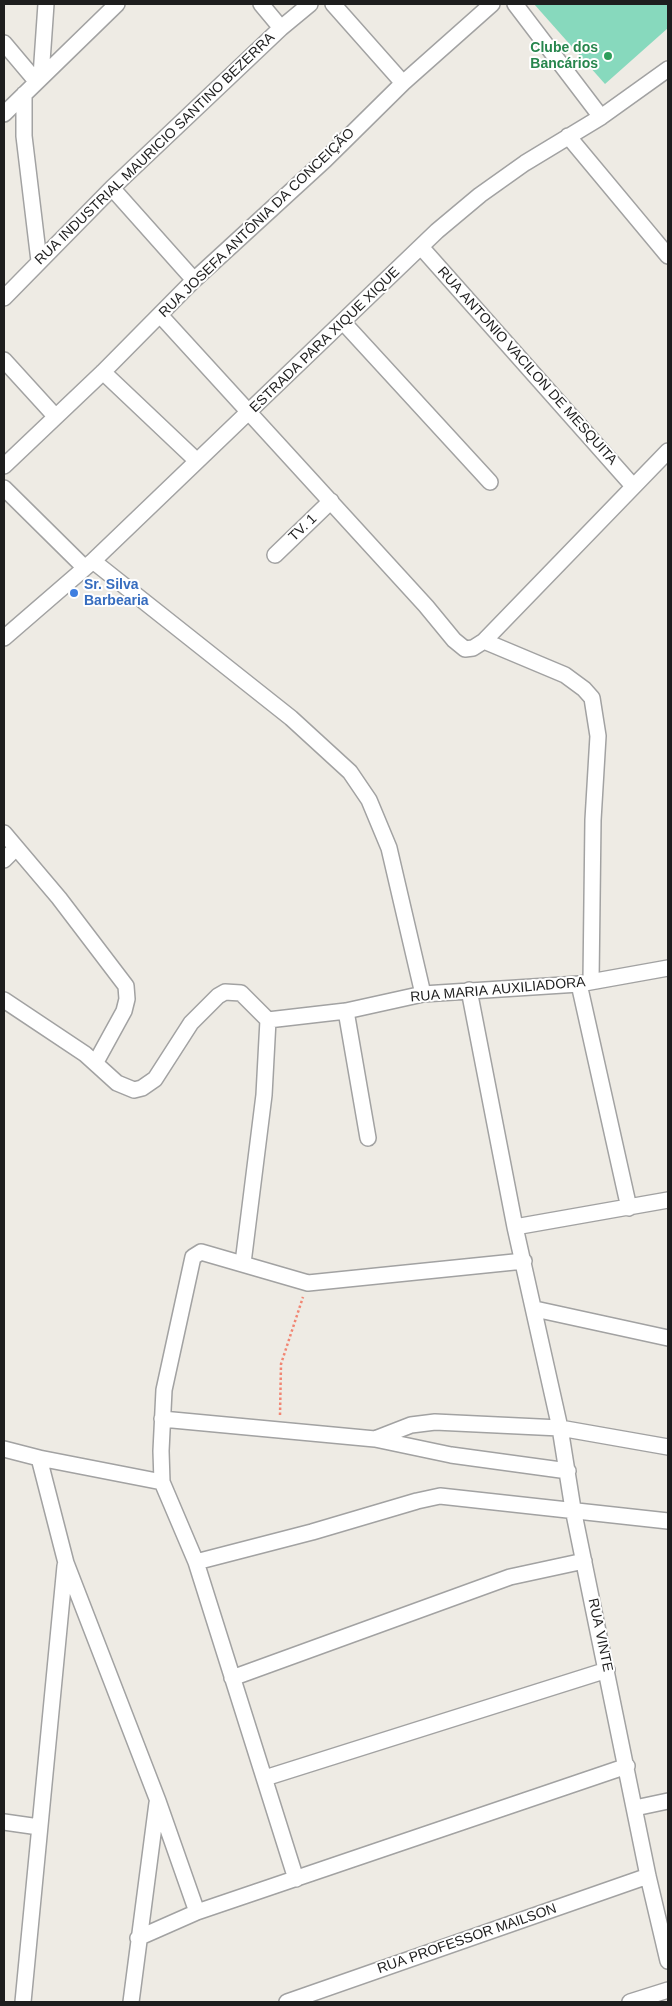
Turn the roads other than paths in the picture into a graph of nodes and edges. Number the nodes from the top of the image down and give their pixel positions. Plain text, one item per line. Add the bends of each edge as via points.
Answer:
1 (46, 4) edge
2 (117, 4) edge
3 (261, 4) edge
4 (310, 4) edge
5 (333, 4) edge
6 (492, 4) edge
7 (515, 4) edge
8 (281, 28) junction
9 (4, 44) edge
10 (665, 77) edge
11 (38, 79) junction
12 (403, 83) junction
13 (24, 94) junction
14 (4, 114) edge
15 (601, 117) junction
16 (568, 136) junction
17 (112, 188) junction
18 (421, 247) junction
19 (668, 256) edge
20 (39, 261) junction
21 (194, 280) junction
22 (4, 298) edge
23 (160, 315) junction
24 (343, 322) junction
25 (4, 360) edge
26 (104, 372) junction
27 (250, 412) junction
28 (54, 416) junction
29 (668, 450) edge
30 (197, 461) junction
31 (4, 466) edge
32 (490, 482) dead end
33 (632, 486) junction
34 (4, 488) edge
35 (331, 501) junction
36 (275, 555) dead end
37 (89, 564) junction
38 (4, 638) edge
39 (484, 641) junction
40 (4, 833) edge
41 (16, 848) junction
42 (4, 860) edge
43 (668, 968) edge
44 (585, 983) junction
45 (469, 990) junction
46 (424, 994) junction
47 (4, 1000) edge
48 (346, 1011) junction
49 (268, 1020) junction
50 (96, 1062) junction
51 (368, 1138) dead end
52 (668, 1200) edge
53 (629, 1208) junction
54 (515, 1227) junction
55 (524, 1261) junction
56 (243, 1263) junction
57 (535, 1309) junction
58 (668, 1338) edge
59 (162, 1418) junction
60 (560, 1428) junction
61 (375, 1439) junction
62 (668, 1447) edge
63 (4, 1449) edge
64 (39, 1458) junction
65 (568, 1471) junction
66 (162, 1482) junction
67 (573, 1509) junction
68 (668, 1520) edge
69 (584, 1561) junction
70 (66, 1562) junction
71 (196, 1562) junction
72 (607, 1670) junction
73 (232, 1678) junction
74 (627, 1766) junction
75 (265, 1778) junction
76 (158, 1801) junction
77 (668, 1801) edge
78 (635, 1808) junction
79 (4, 1822) edge
80 (39, 1827) junction
81 (648, 1876) junction
82 (296, 1879) junction
83 (197, 1912) junction
84 (138, 1938) junction
85 (668, 1961) edge
86 (668, 1990) edge
87 (23, 2002) edge
88 (131, 2002) edge
89 (287, 2002) edge
90 (630, 2002) edge

1 - 11 street
2 - 11 street
3 - 8 street
4 - 8 street, RUA INDUSTRIAL MAURICIO SANTINO BEZERRA
5 - 12 street
6 - 12 street, RUA JOSEFA ANTÔNIA DA CONCEIÇÃO
7 - 15 street
8 - 17 street, RUA INDUSTRIAL MAURICIO SANTINO BEZERRA
9 - 11 street
10 - 15 street, ESTRADA PARA XIQUE XIQUE
11 - 13 street
12 - 21 street, RUA JOSEFA ANTÔNIA DA CONCEIÇÃO via 325,160
13 - 14 street
13 - 20 street via 24,136
15 - 16 street, ESTRADA PARA XIQUE XIQUE
16 - 18 street, ESTRADA PARA XIQUE XIQUE via 480,195
16 - 19 street
17 - 20 street, RUA INDUSTRIAL MAURICIO SANTINO BEZERRA
17 - 21 street
18 - 24 street, ESTRADA PARA XIQUE XIQUE
18 - 33 street, RUA ANTONIO VACILON DE MESQUITA
20 - 22 street, RUA INDUSTRIAL MAURICIO SANTINO BEZERRA
21 - 23 street, RUA JOSEFA ANTÔNIA DA CONCEIÇÃO
23 - 26 street, RUA JOSEFA ANTÔNIA DA CONCEIÇÃO
23 - 27 street
24 - 27 street, ESTRADA PARA XIQUE XIQUE
24 - 32 street
25 - 28 street
26 - 28 street, RUA JOSEFA ANTÔNIA DA CONCEIÇÃO
26 - 30 street
27 - 30 street, ESTRADA PARA XIQUE XIQUE
27 - 35 street
28 - 31 street, RUA JOSEFA ANTÔNIA DA CONCEIÇÃO
29 - 33 street
30 - 37 street, ESTRADA PARA XIQUE XIQUE
33 - 39 street
34 - 37 street
35 - 36 street, TV. 1
35 - 39 street via 462,648 473,648
37 - 38 street, ESTRADA PARA XIQUE XIQUE
37 - 46 street via 291,718 350,772 369,800 390,848
39 - 44 street via 565,676 592,698 598,736
40 - 41 street
41 - 42 street
41 - 50 street via 126,986 124,1011
43 - 44 street, RUA MARIA AUXILIADORA
44 - 45 street, RUA MARIA AUXILIADORA
44 - 53 street
45 - 46 street, RUA MARIA AUXILIADORA
45 - 54 street, RUA VINTE
46 - 48 street, RUA MARIA AUXILIADORA
47 - 50 street
48 - 49 street, RUA MARIA AUXILIADORA
48 - 51 street
49 - 50 street via 241,993 225,992 191,1022 155,1079 142,1088 127,1088 117,1083
49 - 56 street via 264,1095
52 - 53 street
53 - 54 street
54 - 55 street, RUA VINTE
55 - 56 street via 308,1284
55 - 57 street, RUA VINTE
56 - 59 street via 198,1252 192,1257 164,1390
57 - 58 street
57 - 60 street, RUA VINTE
59 - 61 street
59 - 66 street
60 - 61 street via 435,1422 411,1425
60 - 62 street
60 - 65 street, RUA VINTE
61 - 65 street via 451,1455
63 - 64 street
64 - 66 street
64 - 70 street
65 - 67 street, RUA VINTE
66 - 71 street
67 - 68 street
67 - 69 street, RUA VINTE
67 - 71 street via 440,1496
69 - 72 street, RUA VINTE
69 - 73 street via 510,1577
70 - 76 street
70 - 80 street
71 - 73 street
72 - 74 street, RUA VINTE
72 - 75 street
73 - 75 street
74 - 78 street, RUA VINTE
74 - 82 street
75 - 82 street
76 - 83 street
76 - 84 street
77 - 78 street
78 - 81 street, RUA VINTE
79 - 80 street
80 - 87 street
81 - 85 street, RUA VINTE
81 - 89 street, RUA PROFESSOR MAILSON
82 - 83 street
83 - 84 street
84 - 88 street
86 - 90 street

